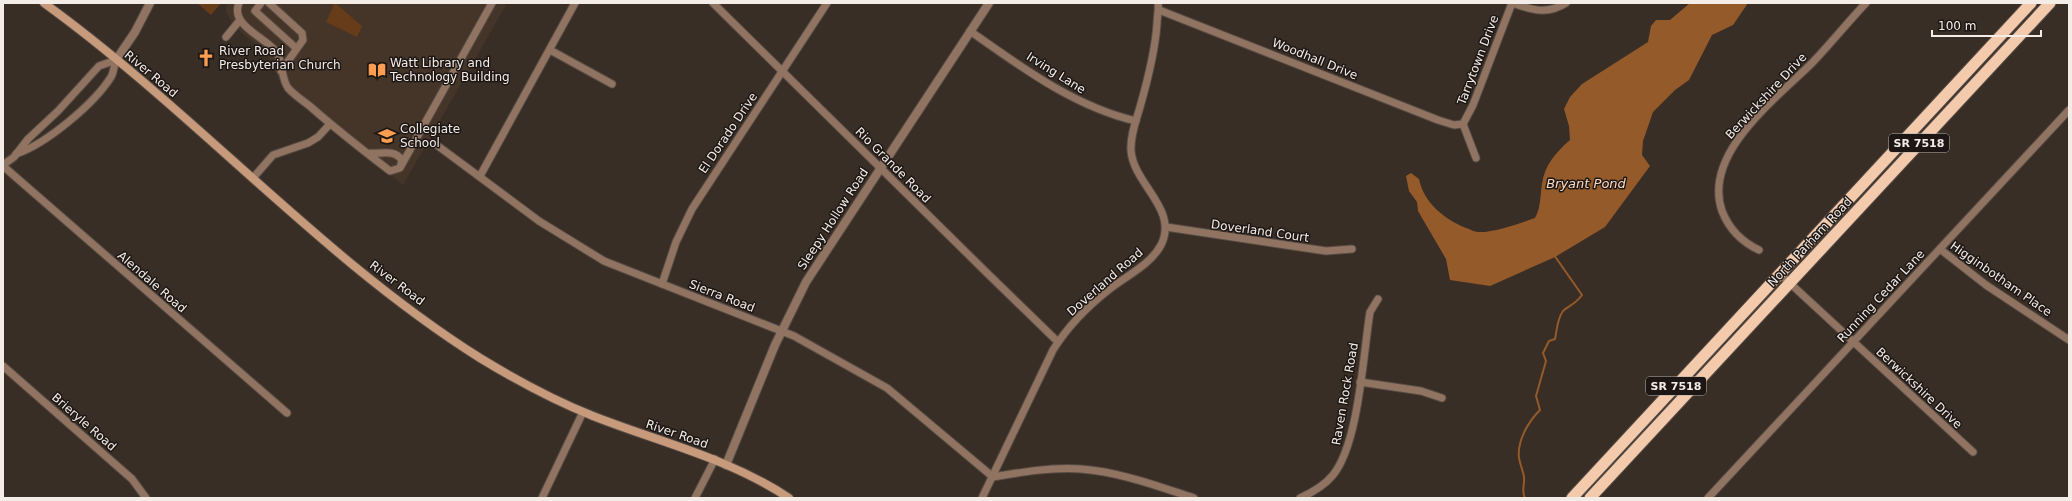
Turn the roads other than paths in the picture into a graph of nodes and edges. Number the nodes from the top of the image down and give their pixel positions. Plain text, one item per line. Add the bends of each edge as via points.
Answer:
1 (44, 3) edge
2 (150, 3) edge
3 (240, 3) edge
4 (261, 3) edge
5 (269, 3) edge
6 (492, 3) edge
7 (575, 3) edge
8 (713, 3) edge
9 (827, 3) edge
10 (989, 3) edge
11 (1512, 3) edge
12 (1566, 3) edge
13 (1866, 3) edge
14 (2031, 3) edge
15 (2050, 3) edge
16 (1158, 7) edge
17 (240, 20) junction
18 (970, 31) junction
19 (226, 37) dead end
20 (296, 48) junction
21 (550, 50) junction
22 (116, 60) junction
23 (281, 71) junction
24 (782, 72) junction
25 (612, 84) dead end
26 (2069, 110) edge
27 (1136, 121) junction
28 (330, 124) junction
29 (1463, 124) junction
30 (438, 146) dead end
31 (367, 153) junction
32 (16, 154) junction
33 (1476, 158) dead end
34 (3, 166) edge
35 (400, 168) junction
36 (880, 168) junction
37 (480, 176) junction
38 (253, 178) junction
39 (1166, 227) junction
40 (1352, 248) dead end
41 (1940, 249) junction
42 (1759, 250) dead end
43 (1780, 274) junction
44 (1790, 283) junction
45 (662, 284) junction
46 (1378, 299) dead end
47 (782, 331) junction
48 (2069, 340) edge
49 (1058, 342) junction
50 (1853, 342) junction
51 (3, 366) edge
52 (1360, 382) junction
53 (1442, 398) dead end
54 (583, 412) junction
55 (287, 413) dead end
56 (1973, 452) dead end
57 (715, 459) junction
58 (726, 465) junction
59 (992, 477) junction
60 (146, 498) edge
61 (542, 498) edge
62 (695, 498) edge
63 (789, 498) edge
64 (982, 498) edge
65 (1194, 498) edge
66 (1300, 498) edge
67 (1572, 498) edge
68 (1590, 498) edge
69 (1708, 498) edge

1 - 22 main road, River Road
2 - 22 street
3 - 17 street
4 - 20 street via 255,11
5 - 20 street via 302,33 303,40
6 - 35 street
7 - 21 street
8 - 24 street, Rio Grande Road
9 - 24 street, El Dorado Drive
10 - 18 street, Sleepy Hollow Road
11 - 12 street via 1541,12
11 - 29 street, Tarrytown Drive via 1473,105
13 - 42 street, Berwickshire Drive via 1813,62 1744,132 1723,164 1718,183 1718,196 1724,217 1734,232 1748,245
14 - 43 highway, North Parham Road / SR 7518
15 - 44 highway, North Parham Road / SR 7518
16 - 27 street via 1156,44
16 - 29 street, Woodhall Drive via 1438,120 1454,125
17 - 19 street
17 - 23 street via 277,53
18 - 27 street, Irving Lane via 1080,101 1118,117
18 - 36 street, Sleepy Hollow Road
20 - 23 street
21 - 25 street
21 - 37 street
22 - 32 street via 99,66
22 - 32 street via 111,76 86,106 46,138 28,150
22 - 38 main road, River Road
23 - 28 street via 289,88
24 - 36 street, Rio Grande Road
24 - 45 street, El Dorado Drive via 692,209 676,242
26 - 41 street, Running Cedar Lane
27 - 39 street via 1131,145 1133,161 1160,208
28 - 31 street
28 - 38 street via 308,143 273,155
29 - 33 street
30 - 37 street, Sierra Road
31 - 35 street via 390,172
31 - 35 street via 398,154 402,160
32 - 34 street
34 - 55 street, Alendale Road
36 - 47 street, Sleepy Hollow Road via 806,282
36 - 49 street, Rio Grande Road
37 - 45 street, Sierra Road via 538,221 586,251 620,268
38 - 54 main road, River Road via 352,264 448,336 510,376
39 - 40 street, Doverland Court via 1326,252
39 - 49 street, Doverland Road via 1161,245 1155,253 1090,306
41 - 48 street, Higginbotham Place via 1986,285
41 - 50 street, Running Cedar Lane
43 - 44 street, Berwickshire Drive
43 - 67 highway, North Parham Road / SR 7518
44 - 50 street, Berwickshire Drive
44 - 68 highway, North Parham Road / SR 7518
45 - 47 street, Sierra Road
46 - 52 street, Raven Rock Road via 1370,312
47 - 58 street, Sleepy Hollow Road
47 - 59 street, Sierra Road via 887,388
49 - 59 street, Doverland Road
50 - 56 street, Berwickshire Drive
50 - 69 street, Running Cedar Lane
51 - 60 street, Brieryle Road via 130,477
52 - 53 street via 1421,391
52 - 66 street, Raven Rock Road via 1344,458 1328,480
54 - 57 main road, River Road
54 - 61 street
57 - 58 main road, River Road
57 - 62 street
58 - 63 main road, River Road
59 - 64 street, Doverland Road
59 - 65 street via 1033,470 1080,469 1114,474

